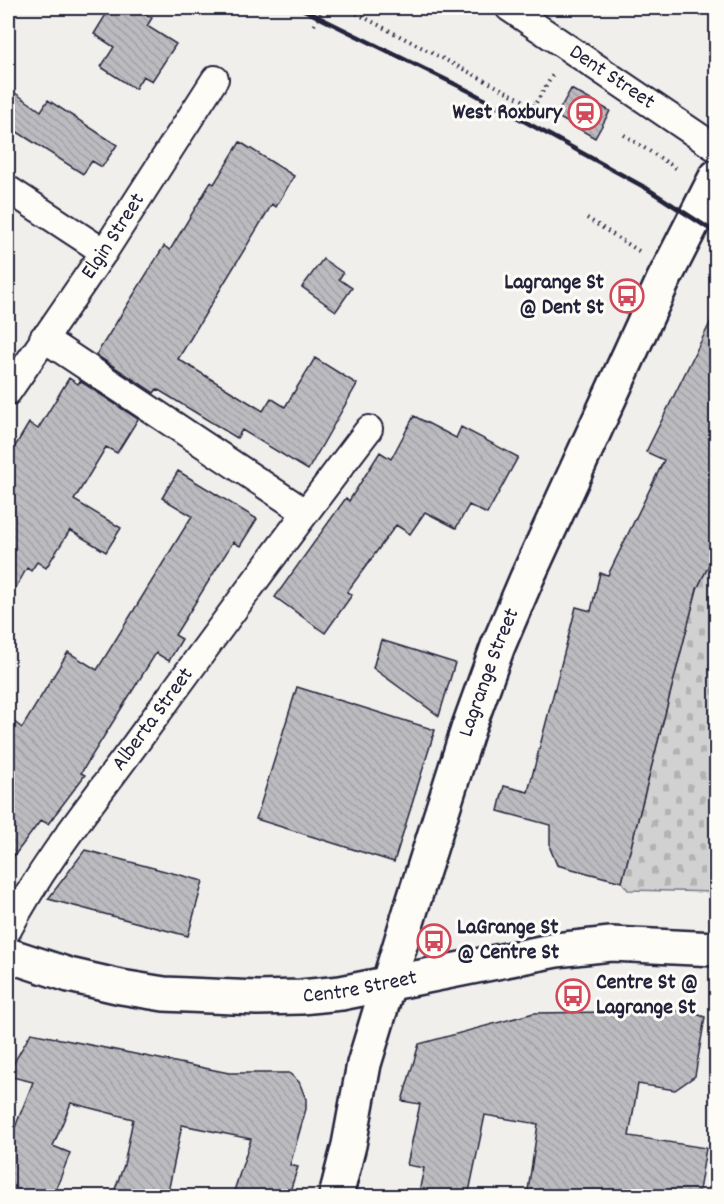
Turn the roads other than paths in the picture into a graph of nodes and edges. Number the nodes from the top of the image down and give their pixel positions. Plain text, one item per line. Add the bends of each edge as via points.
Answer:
1 (509, 8) edge
2 (215, 79) dead end
3 (717, 148) edge
4 (717, 177) edge
5 (8, 189) edge
6 (104, 252) junction
7 (43, 338) junction
8 (8, 392) edge
9 (369, 429) dead end
10 (305, 512) junction
11 (8, 930) edge
12 (717, 949) edge
13 (8, 955) edge
14 (388, 983) junction
15 (336, 1197) edge

1 - 3 street, Dent Street
2 - 6 street, Elgin Street
4 - 14 main road, Lagrange Street via 663,281 498,646
5 - 6 street
6 - 7 street, Elgin Street
7 - 8 street, Elgin Street
7 - 10 street
9 - 10 street, Alberta Street
10 - 11 street, Alberta Street via 63,840 30,888
12 - 14 main road, Centre Street via 611,944 556,950
13 - 14 main road, Centre Street via 69,975 164,994 301,997
14 - 15 main road, Lagrange Street via 360,1079

